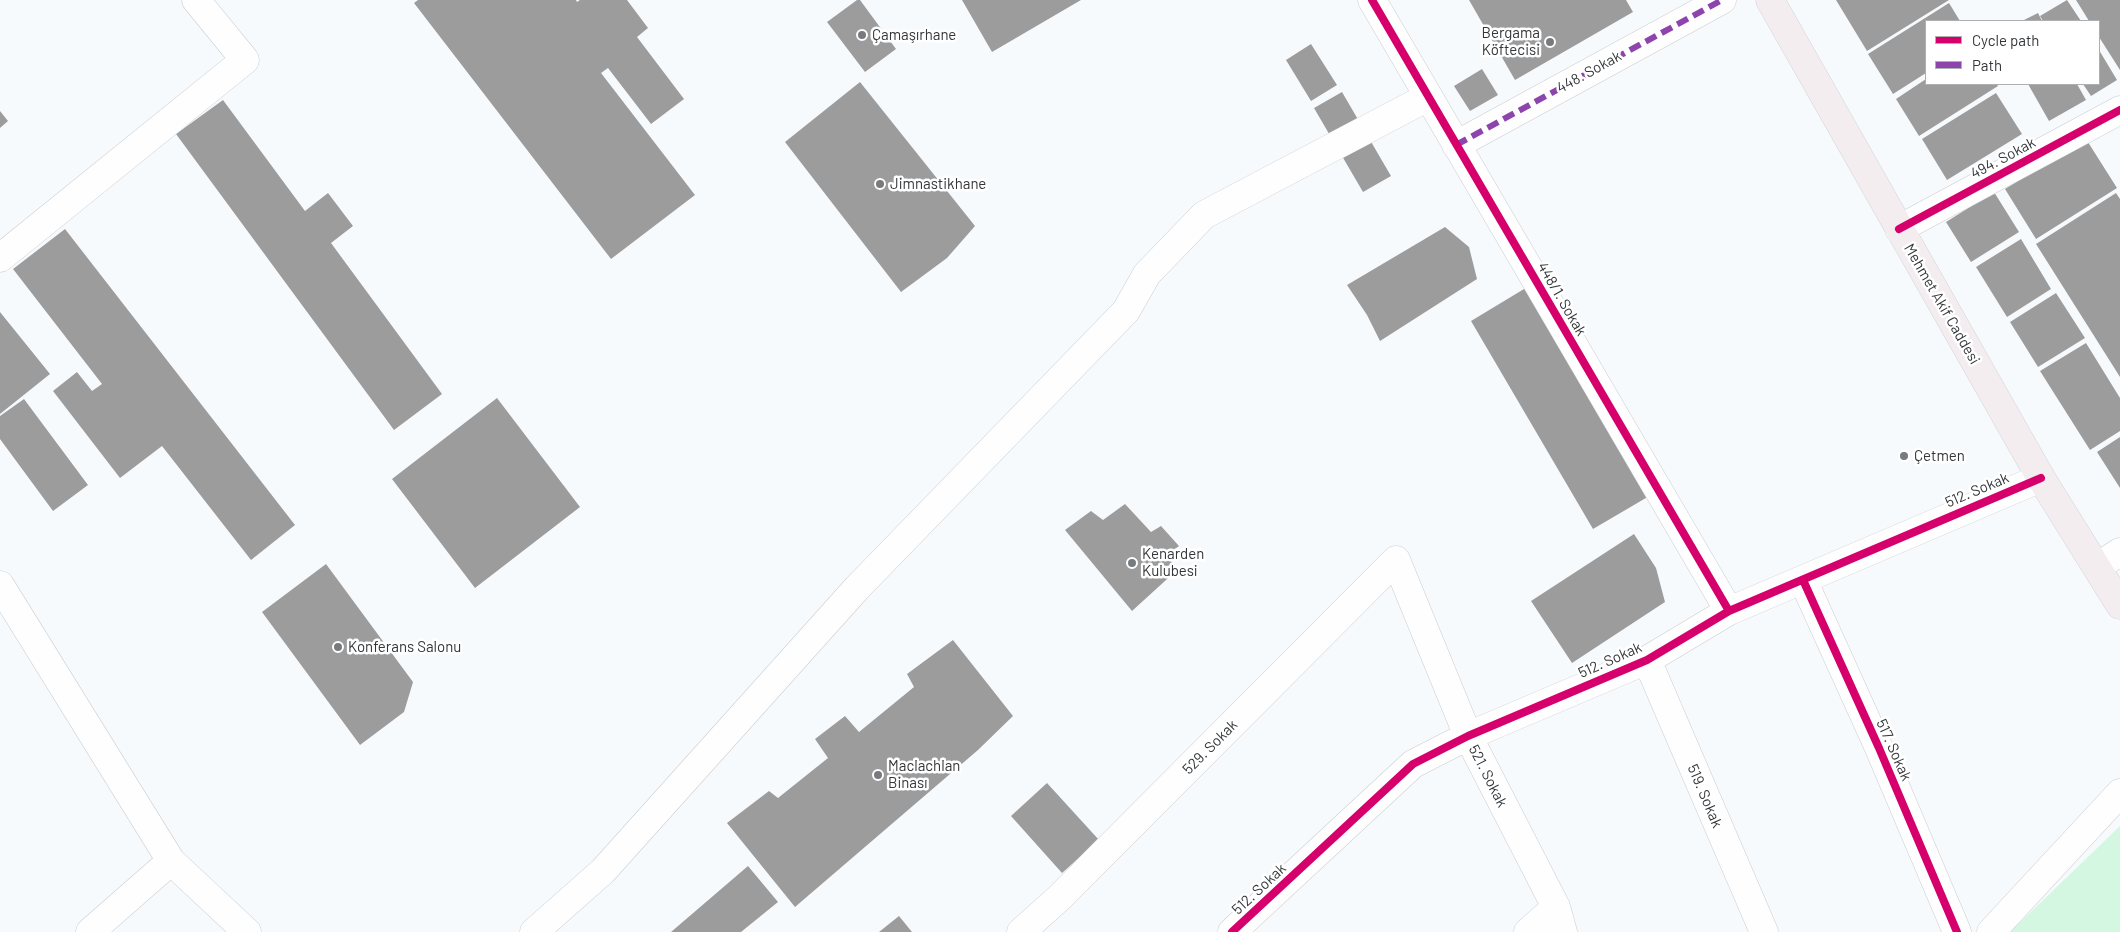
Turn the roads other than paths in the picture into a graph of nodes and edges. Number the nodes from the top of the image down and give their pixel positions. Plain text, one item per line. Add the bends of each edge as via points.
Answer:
1 (196, 0) edge
2 (1372, 0) edge
3 (1722, 0) edge
4 (1770, 0) edge
5 (1428, 96) junction
6 (2120, 110) edge
7 (1456, 145) junction
8 (1899, 229) junction
9 (0, 258) edge
10 (2041, 478) junction
11 (2120, 552) edge
12 (1396, 560) joint
13 (2097, 567) junction
14 (1803, 580) junction
15 (0, 585) edge
16 (2120, 605) edge
17 (1729, 612) junction
18 (1647, 660) junction
19 (1468, 736) junction
20 (2120, 793) edge
21 (171, 861) junction
22 (1559, 919) edge
23 (90, 932) edge
24 (247, 932) edge
25 (534, 932) edge
26 (1021, 932) edge
27 (1232, 932) edge
28 (1528, 932) edge
29 (1764, 932) edge
30 (1957, 932) edge
31 (1991, 932) edge

1 - 9 street via 244,60
2 - 5 street, 448/1. Sokak
3 - 7 street, 448. Sokak
4 - 8 main road, Mehmet Akif Caddesi
5 - 7 street, 448/1. Sokak
5 - 25 street via 1204,215 1147,274 1126,311 857,588 604,871
6 - 8 street, 494. Sokak
7 - 17 street, 448/1. Sokak
8 - 10 main road, Mehmet Akif Caddesi
10 - 13 main road, Mehmet Akif Caddesi
10 - 14 street, 512. Sokak
11 - 13 street
12 - 19 street, 521. Sokak
12 - 26 street, 529. Sokak via 1073,884
13 - 16 main road, Mehmet Akif Caddesi
14 - 17 street, 512. Sokak
14 - 30 street, 517. Sokak
15 - 21 street
17 - 18 street, 512. Sokak
18 - 19 street, 512. Sokak
18 - 29 street, 519. Sokak
19 - 22 street, 521. Sokak
19 - 27 street, 512. Sokak via 1413,764
20 - 31 street
21 - 23 street
21 - 24 street
22 - 28 street

